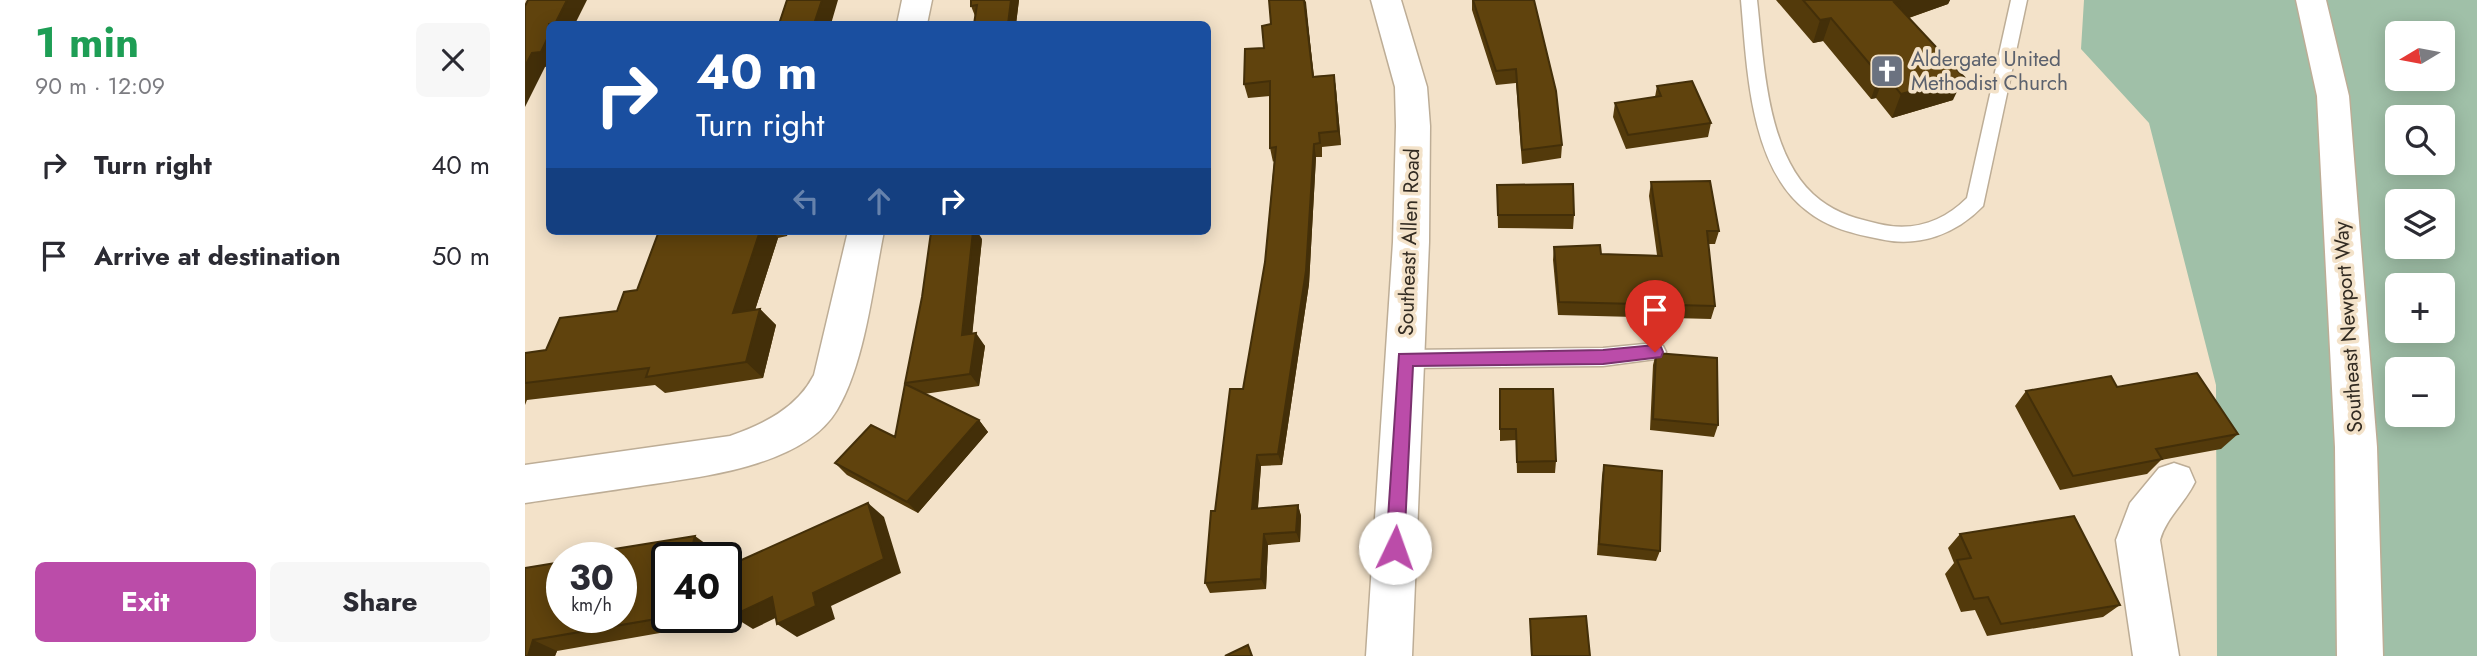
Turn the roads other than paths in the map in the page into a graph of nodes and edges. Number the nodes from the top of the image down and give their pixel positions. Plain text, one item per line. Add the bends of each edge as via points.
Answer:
1 (917, 0) edge
2 (1386, 0) edge
3 (1749, 0) edge
4 (2019, 0) edge
5 (2311, 0) edge
6 (913, 21) edge
7 (865, 235) edge
8 (1655, 352) edge
9 (1405, 359) junction
10 (2174, 482) dead end
11 (525, 484) edge
12 (1389, 656) edge
13 (2157, 656) edge
14 (2360, 656) edge

1 - 6 street
2 - 9 street, Southeast Allen Road via 1411,87
3 - 4 lane via 1767,136 1781,166 1807,200 1831,220 1861,231 1896,234 1927,231 1956,221 1976,201
5 - 14 street, Southeast Newport Way via 2333,96 2356,447
7 - 11 street via 834,376 823,400 796,425 730,454
8 - 9 lane via 1603,357
9 - 12 street, Southeast Allen Road
10 - 13 street via 2145,517 2138,540

